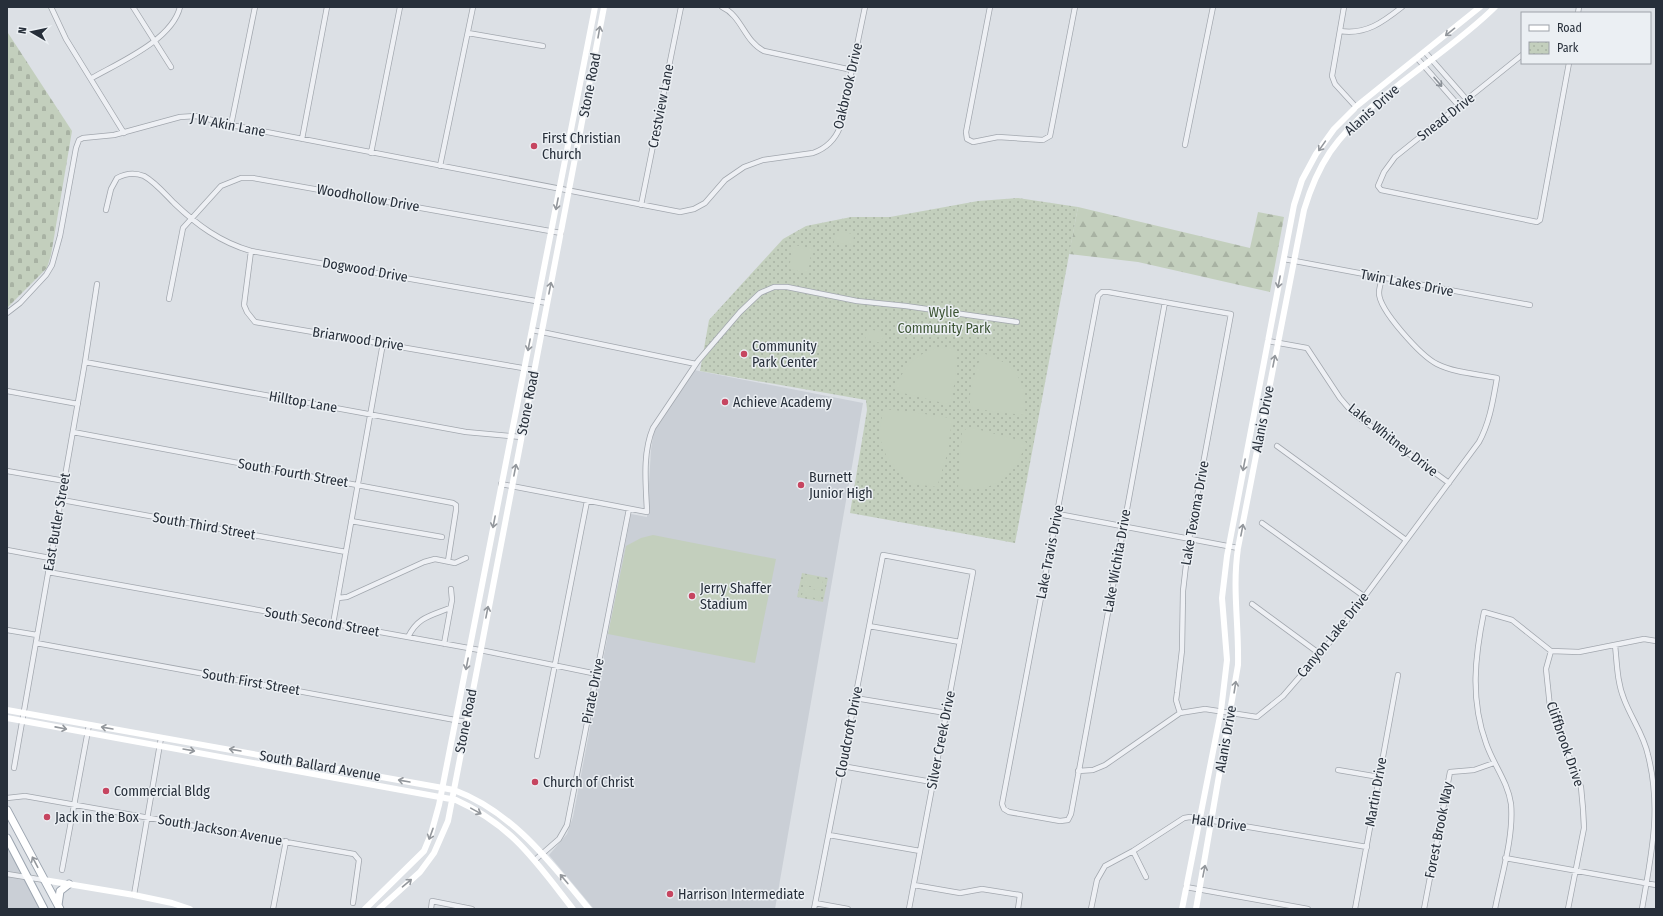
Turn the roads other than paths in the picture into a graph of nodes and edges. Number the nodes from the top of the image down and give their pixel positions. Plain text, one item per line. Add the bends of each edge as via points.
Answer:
1 (51, 7) edge
2 (133, 7) edge
3 (180, 7) edge
4 (255, 7) edge
5 (327, 7) edge
6 (400, 7) edge
7 (473, 7) edge
8 (596, 7) edge
9 (604, 7) edge
10 (681, 7) edge
11 (722, 7) edge
12 (865, 7) edge
13 (990, 7) edge
14 (1075, 7) edge
15 (1213, 7) edge
16 (1344, 7) edge
17 (1402, 7) edge
18 (1480, 7) edge
19 (1495, 7) edge
20 (1340, 31) junction
21 (468, 33) junction
22 (154, 42) junction
23 (543, 46) dead end
24 (1425, 52) junction
25 (1521, 56) edge
26 (1417, 58) junction
27 (1432, 60) junction
28 (1569, 64) edge
29 (1424, 66) junction
30 (170, 68) dead end
31 (852, 70) junction
32 (92, 78) junction
33 (1467, 100) junction
34 (1459, 106) junction
35 (1356, 107) junction
36 (231, 125) junction
37 (124, 133) junction
38 (302, 139) junction
39 (1185, 145) dead end
40 (371, 153) junction
41 (440, 166) junction
42 (560, 188) junction
43 (569, 190) junction
44 (641, 205) junction
45 (106, 210) dead end
46 (190, 219) junction
47 (551, 231) junction
48 (561, 233) junction
49 (251, 251) junction
50 (1284, 260) junction
51 (1294, 261) junction
52 (1382, 278) junction
53 (97, 284) dead end
54 (169, 299) dead end
55 (537, 301) junction
56 (1164, 302) junction
57 (547, 303) junction
58 (1530, 306) dead end
59 (7, 313) edge
60 (1017, 322) dead end
61 (532, 330) junction
62 (542, 332) junction
63 (1268, 341) junction
64 (1278, 342) junction
65 (383, 343) junction
66 (85, 362) junction
67 (696, 364) junction
68 (524, 368) junction
69 (534, 370) junction
70 (7, 392) edge
71 (78, 404) junction
72 (370, 414) junction
73 (73, 432) junction
74 (511, 435) junction
75 (521, 437) junction
76 (1277, 446) dead end
77 (7, 471) edge
78 (65, 481) junction
79 (1449, 483) junction
80 (501, 484) junction
81 (358, 485) junction
82 (512, 486) junction
83 (62, 500) junction
84 (587, 501) junction
85 (629, 509) junction
86 (1058, 514) junction
87 (351, 521) junction
88 (1262, 523) dead end
89 (1123, 527) junction
90 (442, 537) dead end
91 (1189, 540) junction
92 (1406, 540) junction
93 (1229, 546) junction
94 (1238, 548) junction
95 (7, 550) edge
96 (346, 552) junction
97 (50, 558) junction
98 (466, 558) dead end
99 (448, 561) junction
100 (48, 572) junction
101 (973, 572) joint
102 (451, 589) dead end
103 (1365, 597) junction
104 (338, 598) junction
105 (1252, 604) dead end
106 (450, 608) junction
107 (333, 624) junction
108 (869, 626) junction
109 (7, 630) edge
110 (37, 635) junction
111 (408, 638) junction
112 (1656, 641) edge
113 (960, 642) junction
114 (36, 643) junction
115 (444, 644) junction
116 (1615, 645) junction
117 (470, 648) junction
118 (480, 650) junction
119 (1551, 651) junction
120 (1320, 654) junction
121 (555, 665) junction
122 (597, 674) junction
123 (1398, 675) dead end
124 (855, 698) junction
125 (7, 710) edge
126 (1221, 711) junction
127 (1231, 712) junction
128 (24, 713) junction
129 (946, 713) junction
130 (1180, 713) junction
131 (7, 718) edge
132 (456, 720) junction
133 (22, 721) junction
134 (466, 722) junction
135 (89, 725) junction
136 (87, 733) junction
137 (161, 738) junction
138 (160, 745) junction
139 (537, 756) dead end
140 (278, 758) junction
141 (1494, 763) junction
142 (842, 766) junction
143 (277, 767) junction
144 (14, 768) dead end
145 (1338, 770) dead end
146 (1078, 771) junction
147 (1379, 777) junction
148 (932, 782) junction
149 (454, 790) junction
150 (441, 792) junction
151 (7, 798) edge
152 (452, 799) junction
153 (74, 805) junction
154 (7, 810) edge
155 (1656, 815) edge
156 (148, 817) junction
157 (1198, 818) junction
158 (1068, 820) joint
159 (1212, 821) junction
160 (829, 835) junction
161 (7, 838) edge
162 (286, 841) junction
163 (1367, 847) junction
164 (920, 851) junction
165 (1133, 851) junction
166 (542, 854) junction
167 (1505, 858) junction
168 (535, 860) junction
169 (62, 870) dead end
170 (1576, 871) junction
171 (7, 874) edge
172 (27, 877) junction
173 (1146, 878) dead end
174 (44, 880) junction
175 (1646, 883) junction
176 (69, 884) junction
177 (1656, 884) edge
178 (914, 885) junction
179 (1186, 887) junction
180 (1200, 889) junction
181 (134, 895) junction
182 (353, 903) dead end
183 (815, 903) junction
184 (59, 907) edge
185 (44, 909) edge
186 (190, 909) edge
187 (272, 909) edge
188 (364, 909) edge
189 (379, 909) edge
190 (431, 909) edge
191 (472, 909) edge
192 (573, 909) edge
193 (589, 909) edge
194 (814, 909) edge
195 (848, 909) edge
196 (909, 909) edge
197 (1018, 909) edge
198 (1091, 909) edge
199 (1182, 909) edge
200 (1196, 909) edge
201 (1308, 909) edge
202 (1354, 909) edge
203 (1424, 909) edge
204 (1495, 909) edge
205 (1568, 909) edge
206 (1642, 909) edge

1 - 32 street via 66,38
2 - 22 street
3 - 22 street via 173,23
4 - 36 street
5 - 38 street
6 - 40 street
7 - 21 street
8 - 42 main road, Stone Road
43 -> 9 main road, Stone Road
10 - 44 street, Crestview Lane
11 - 31 street via 735,16 746,36 764,51
12 - 31 street, Oakbrook Drive
13 - 14 street via 966,132 967,139 973,142 998,137 1048,138 1051,134
15 - 39 street
16 - 20 street
17 - 20 street via 1372,28 1359,32
18 -> 24 main road, Alanis Drive
19 - 27 main road, Alanis Drive
20 - 35 street via 1332,80
21 - 23 street
21 - 41 street
22 - 30 street
22 - 32 street
24 - 26 main road, Alanis Drive
24 - 27 street
25 - 33 street, Snead Drive
26 - 29 street
26 - 35 main road, Alanis Drive
27 - 29 main road, Alanis Drive
27 - 33 street
28 - 34 street, Snead Drive via 1540,220 1537,222 1381,190 1378,186 1395,157
29 -> 34 street
29 - 51 main road, Alanis Drive via 1353,124 1330,153 1312,186 1304,210
31 - 44 street, Oakbrook Drive via 839,131 830,144 806,154 764,160 744,167 725,180 705,203 694,209 680,212
32 - 37 street
33 - 34 street, Snead Drive
35 -> 50 main road, Alanis Drive via 1334,129 1302,180 1294,205
36 - 37 street, J W Akin Lane via 191,115
36 - 38 street, J W Akin Lane
37 - 59 street, J W Akin Lane via 79,140 52,265 20,303
38 - 40 street, J W Akin Lane
40 - 41 street, J W Akin Lane
41 - 42 street, J W Akin Lane
42 - 43 street, J W Akin Lane
42 -> 47 main road, Stone Road
43 - 44 street, Oakbrook Drive
43 - 48 main road, Stone Road
45 - 46 street, Dogwood Drive via 111,189 117,178 133,173 148,179
46 - 47 street, Woodhollow Drive via 221,186 232,180 254,178
46 - 49 street, Dogwood Drive via 220,240
46 - 54 street, Woodhollow Drive via 181,232
47 - 48 street, Woodhollow Drive
47 - 55 main road, Stone Road
57 -> 48 main road, Stone Road
49 - 55 street, Dogwood Drive
49 - 65 street, Briarwood Drive via 244,305 255,322
50 - 51 street, Twin Lakes Drive
50 -> 63 main road, Alanis Drive
51 - 52 street, Twin Lakes Drive
51 - 64 main road, Alanis Drive
52 - 58 street, Twin Lakes Drive
52 - 79 street, Canyon Lake Drive via 1379,294 1382,303 1407,339 1422,354 1448,369 1497,378 1487,429
53 - 66 street, East Butler Street
55 - 57 street, Dogwood Drive
55 - 61 main road, Stone Road
56 - 86 street, Lake Travis Drive via 1108,292 1102,292 1098,296
56 - 89 street, Lake Wichita Drive
56 - 91 street, Lake Texoma Drive via 1231,314
57 - 62 main road, Stone Road
60 - 67 street via 857,301 787,287 774,287 760,293 740,312
61 - 62 street
61 -> 68 main road, Stone Road
62 - 67 street
62 - 69 main road, Stone Road
63 - 64 street, Lake Whitney Drive
63 -> 93 main road, Alanis Drive
64 - 79 street, Lake Whitney Drive via 1307,348 1353,413
94 -> 64 main road, Alanis Drive
65 - 68 street, Briarwood Drive
65 - 72 street
66 - 71 street, East Butler Street
66 - 72 street, Hilltop Lane
67 - 85 street via 663,412 649,439 646,460 647,512
68 - 69 street, Briarwood Drive
68 - 74 main road, Stone Road
69 - 75 main road, Stone Road
70 - 71 street
71 - 73 street, East Butler Street
72 - 74 street, Hilltop Lane via 466,432
72 - 81 street
73 - 78 street, East Butler Street
73 - 81 street, South Fourth Street
74 - 75 street, Hilltop Lane
74 - 80 main road, Stone Road
82 -> 75 main road, Stone Road
76 - 92 street
77 - 78 street
78 - 83 street, East Butler Street
79 - 92 street, Canyon Lake Drive
80 - 82 street
80 -> 117 main road, Stone Road
81 - 87 street
81 - 99 street, South Fourth Street via 456,505
82 - 84 street
118 -> 82 main road, Stone Road
83 - 96 street, South Third Street
83 - 97 street, East Butler Street
84 - 85 street
84 - 121 street
85 - 122 street, Pirate Drive
86 - 89 street
86 - 158 street, Lake Travis Drive via 1002,804 1009,812 1060,821
87 - 90 street
87 - 96 street
88 - 103 street
89 - 91 street
89 - 146 street, Lake Wichita Drive
91 - 93 street
91 - 130 street, Lake Texoma Drive via 1182,591 1182,650 1176,700
92 - 103 street, Canyon Lake Drive
93 - 94 street
93 - 126 main road, Alanis Drive via 1222,586 1227,652
127 -> 94 main road, Alanis Drive via 1238,665 1239,641 1234,588
95 - 97 street
96 - 104 street
97 - 100 street, East Butler Street
98 - 99 street via 455,563
99 - 104 street via 435,559 424,562 347,597
100 - 107 street, South Second Street
100 - 110 street, East Butler Street
101 - 108 street, Cloudcroft Drive via 883,555
101 - 113 street, Silver Creek Drive
102 - 106 street
103 - 120 street, Canyon Lake Drive
104 - 107 street
105 - 120 street
106 - 111 street via 413,626
106 - 115 street
107 - 111 street, South Second Street
108 - 113 street
108 - 124 street, Cloudcroft Drive
109 - 110 street
110 - 114 street, East Butler Street
111 - 115 street, South Second Street
112 - 116 street via 1644,639
113 - 129 street, Silver Creek Drive
114 - 128 street, East Butler Street
114 - 132 street, South First Street
115 - 117 street, South Second Street
116 - 119 street via 1579,652
116 - 155 street via 1618,678 1624,699 1648,754 1654,784
117 - 118 street, South Second Street
117 -> 132 main road, Stone Road
118 - 121 street, South Second Street
118 - 134 main road, Stone Road
119 - 141 street via 1512,620 1484,612 1475,679 1479,724
119 - 170 street, Cliffbrook Drive via 1546,669 1550,707 1581,787 1584,828
120 - 127 street, Canyon Lake Drive via 1283,696 1256,717
121 - 122 street, South Second Street
121 - 139 street
122 - 166 street, Pirate Drive via 567,825 559,839
123 - 147 street, Martin Drive
124 - 129 street
124 - 142 street, Cloudcroft Drive
125 - 128 main road, South Ballard Avenue
126 - 127 street, Canyon Lake Drive
126 - 130 street, Canyon Lake Drive via 1198,709
126 - 157 main road, Alanis Drive
127 - 159 main road, Alanis Drive
128 - 133 street, East Butler Street
128 - 135 main road, South Ballard Avenue
129 - 148 street, Silver Creek Drive
130 - 146 street, Canyon Lake Drive via 1106,765 1093,770
131 - 133 main road, South Ballard Avenue
132 - 134 street, South First Street
132 - 150 main road, Stone Road
133 -> 136 main road, South Ballard Avenue
133 - 144 street, East Butler Street
134 - 149 main road, Stone Road
135 - 136 street
137 -> 135 main road, South Ballard Avenue
136 - 138 main road, South Ballard Avenue
136 - 153 street
137 - 138 street
140 -> 137 main road, South Ballard Avenue
138 -> 143 main road, South Ballard Avenue
138 - 156 street
140 - 143 main road
150 -> 140 main road, South Ballard Avenue
141 - 167 street via 1506,786 1512,819
141 - 203 street, Forest Brook Way via 1474,770 1450,772
142 - 148 street
142 - 160 street, Cloudcroft Drive
143 - 150 main road, South Ballard Avenue
145 - 147 street
146 - 158 street, Lake Wichita Drive
147 - 163 street, Martin Drive
148 - 164 street, Silver Creek Drive
149 - 150 main road, South Ballard Avenue
149 - 152 main road, Stone Road
149 - 166 main road, South Ballard Avenue via 493,810 524,834
150 - 152 main road, South Ballard Avenue
150 -> 188 main road, Stone Road via 431,834 424,851
151 - 153 street, South Jackson Avenue via 25,796
152 -> 168 main road, South Ballard Avenue via 507,830
189 -> 152 main road, Stone Road via 420,872 434,853 445,830
153 - 156 street, South Jackson Avenue
153 - 169 street
174 -> 154 main road
155 - 175 street
156 - 162 street, South Jackson Avenue
156 - 181 street
157 - 159 street, Hall Drive
157 - 165 street, Hall Drive via 1184,818
157 - 179 main road, Alanis Drive
159 - 163 street, Hall Drive
180 -> 159 main road, Alanis Drive
160 - 164 street
160 - 183 street, Cloudcroft Drive
161 - 172 main road
162 - 182 street, South Jackson Avenue via 354,854 359,860
162 - 187 street
163 - 202 street, Martin Drive
164 - 178 street, Silver Creek Drive
165 - 173 street
165 - 198 street, Hall Drive via 1105,866 1097,880
166 - 168 street, Pirate Drive
193 -> 166 main road, South Ballard Avenue
167 - 170 street
167 - 204 street
168 - 192 main road, South Ballard Avenue
170 - 175 street
170 - 205 street, Cliffbrook Drive
171 - 172 street
172 - 174 street
172 - 185 main road
174 - 176 main road
174 - 184 main road
175 - 177 street
175 - 206 street
176 - 181 main road
176 - 184 main road via 60,891
178 - 196 street, Silver Creek Drive
178 - 197 street via 960,893 982,888 1020,895
179 - 180 street
179 - 199 main road, Alanis Drive
180 - 200 main road, Alanis Drive
180 - 201 street
181 - 186 main road
183 - 194 street, Cloudcroft Drive
183 - 195 street
190 - 191 street via 432,901

